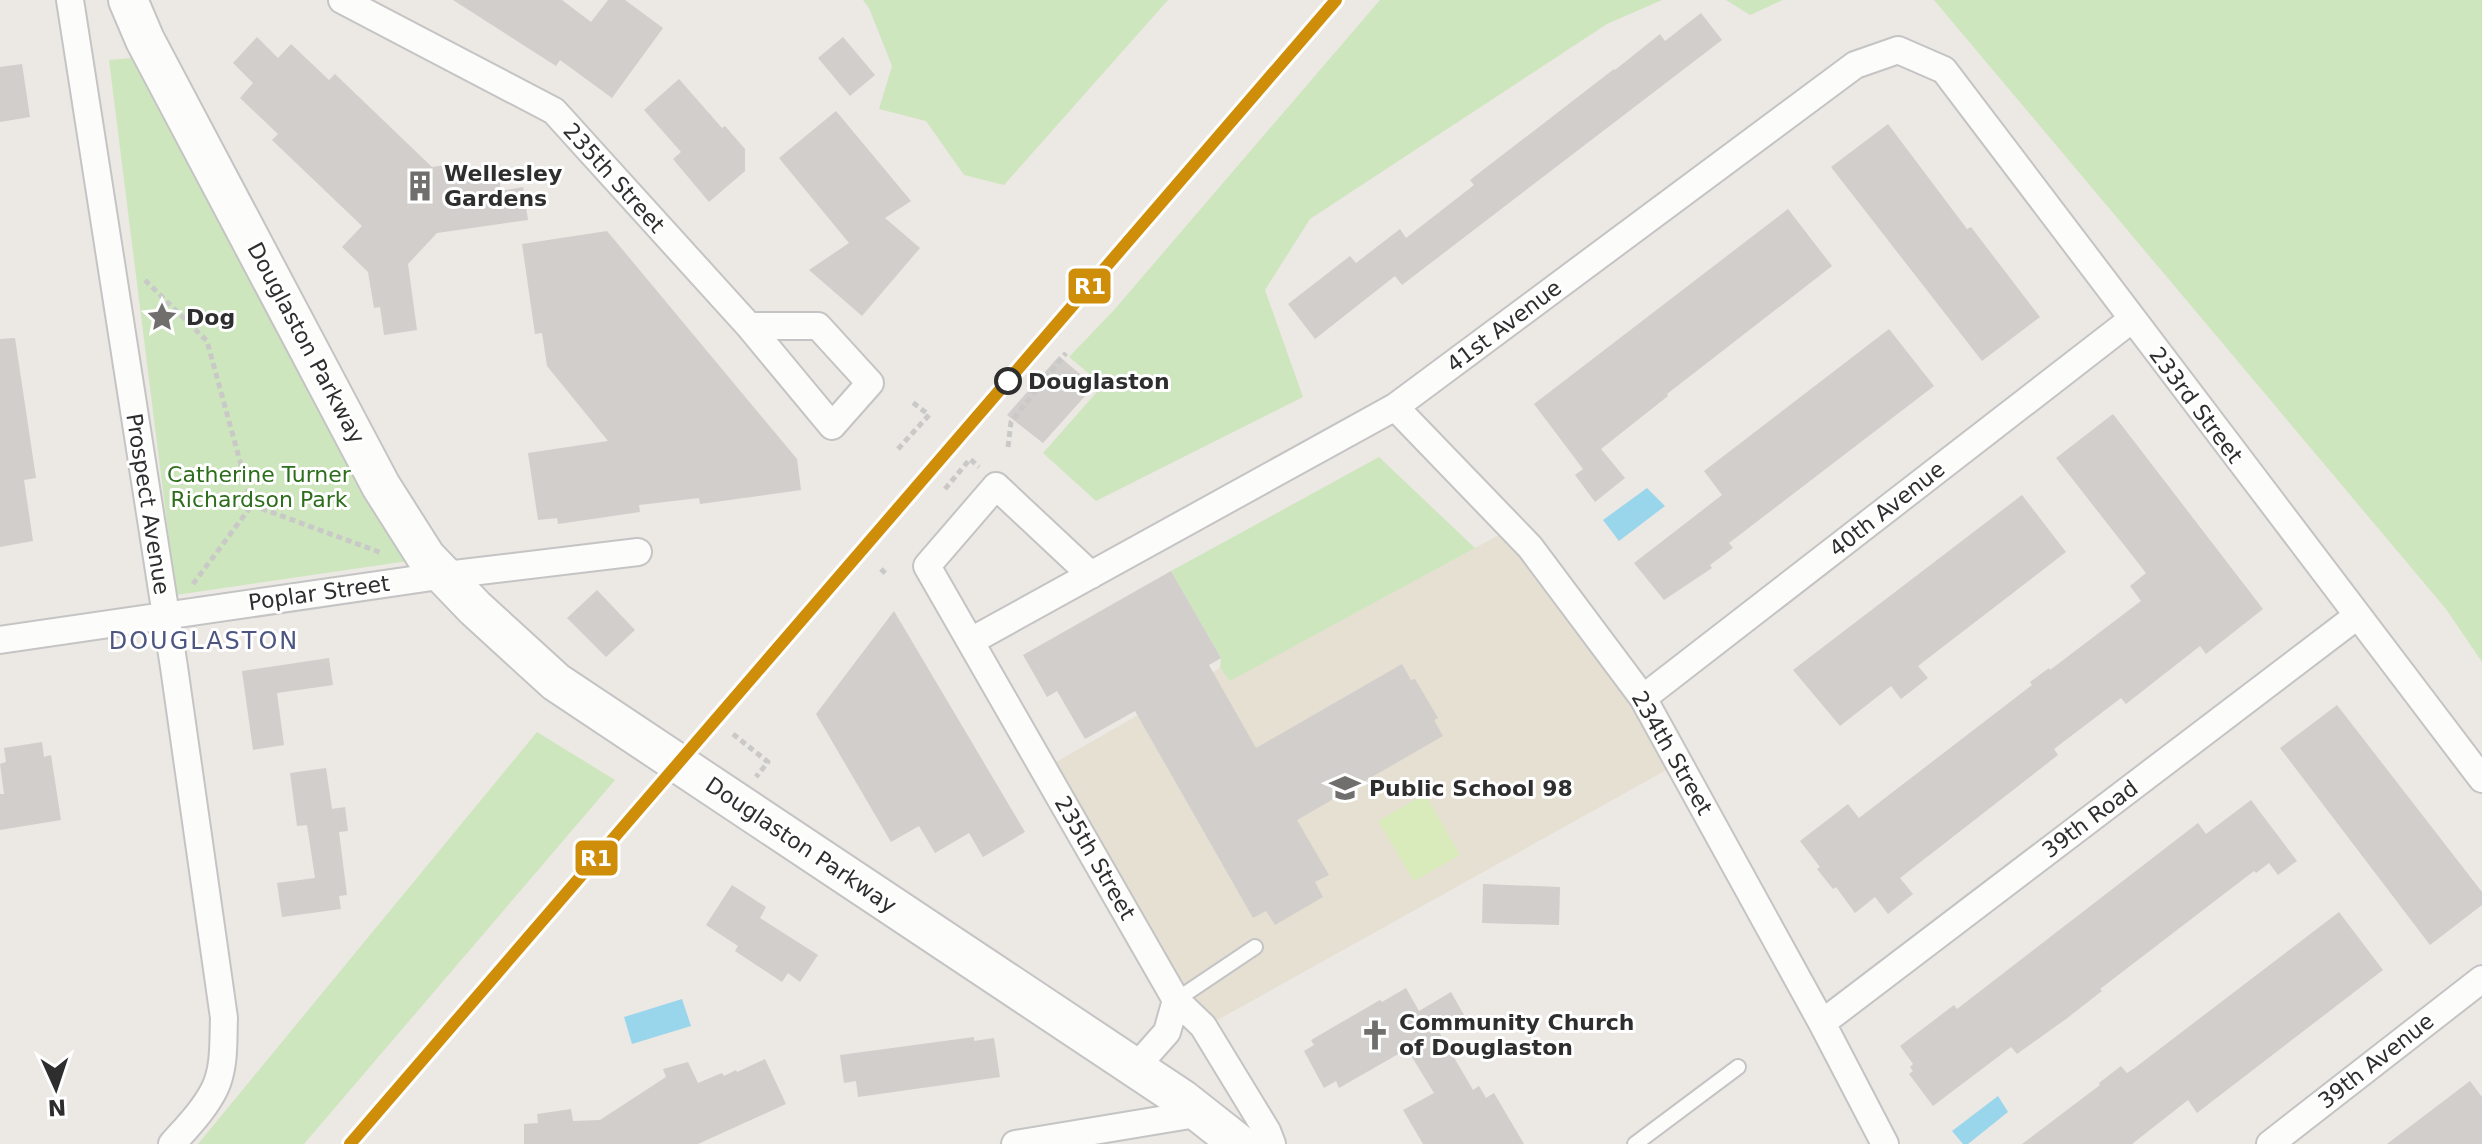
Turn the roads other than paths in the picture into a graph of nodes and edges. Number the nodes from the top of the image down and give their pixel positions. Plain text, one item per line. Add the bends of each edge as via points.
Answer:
1 (70, 0) edge
2 (128, 0) edge
3 (342, 0) edge
4 (1898, 50) joint
5 (2131, 320) junction
6 (749, 326) junction
7 (1395, 407) junction
8 (638, 552) dead end
9 (446, 575) junction
10 (1091, 575) junction
11 (165, 615) junction
12 (2357, 616) junction
13 (0, 640) edge
14 (971, 641) junction
15 (1643, 698) junction
16 (2482, 779) edge
17 (1255, 947) dead end
18 (2482, 979) edge
19 (1176, 1000) junction
20 (1822, 1023) junction
21 (1136, 1067) junction
22 (1738, 1067) dead end
23 (1202, 1113) junction
24 (172, 1144) edge
25 (1015, 1144) edge
26 (1239, 1144) edge
27 (1272, 1144) edge
28 (1635, 1144) edge
29 (1885, 1144) edge
30 (2270, 1144) edge

1 - 11 street, Prospect Avenue
2 - 9 main road, Douglaston Parkway via 381,486 426,557
3 - 6 street, 235th Street via 554,111
4 - 5 street, 233rd Street via 1944,70
4 - 7 street, 41st Avenue via 1855,65
5 - 12 street, 233rd Street
5 - 15 street, 40th Avenue
6 - 6 street, 235th Street via 832,426 870,383 818,326
7 - 10 street, 41st Avenue
7 - 15 street, 234th Street via 1530,547
8 - 9 street, Poplar Street
9 - 11 street, Poplar Street
9 - 21 main road, Douglaston Parkway via 556,682 605,714 742,786
10 - 14 street, 41st Avenue
10 - 14 street, 235th Street via 996,486 927,566
11 - 13 street, Poplar Street
11 - 24 street, Prospect Avenue via 224,1018 216,1087
12 - 16 street, 233rd Street
12 - 20 street, 39th Road
14 - 19 street, 235th Street
15 - 20 street, 234th Street
17 - 19 lane
18 - 30 street, 39th Avenue
19 - 21 street via 1167,1032
19 - 27 street, 235th Street via 1203,1026
20 - 29 street, 234th Street
21 - 23 main road, Douglaston Parkway
22 - 28 lane
23 - 25 street
23 - 26 main road, Douglaston Parkway

